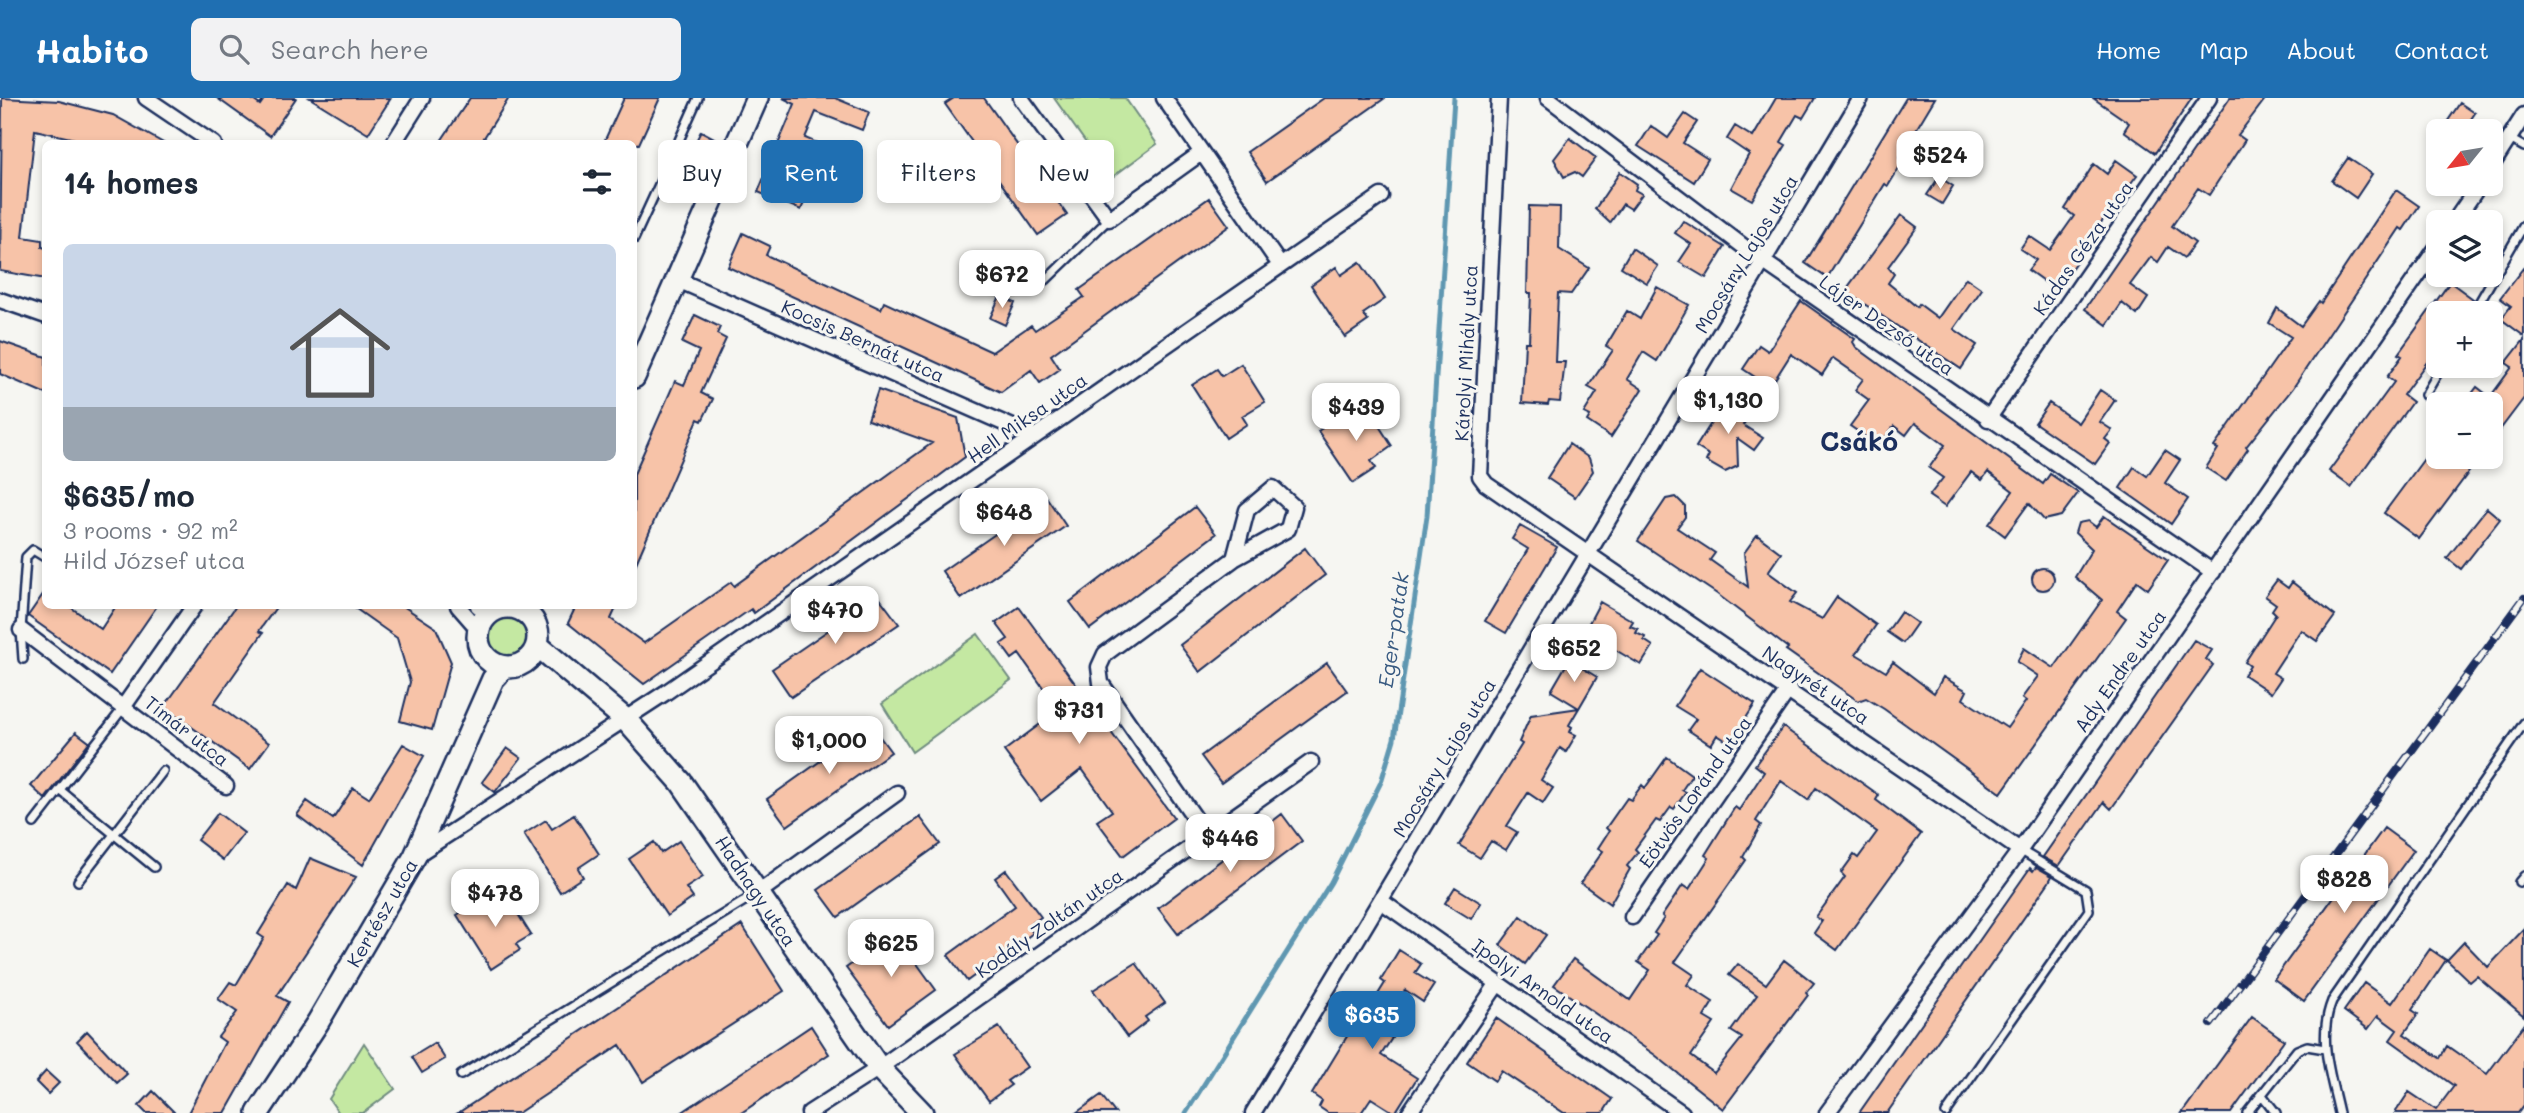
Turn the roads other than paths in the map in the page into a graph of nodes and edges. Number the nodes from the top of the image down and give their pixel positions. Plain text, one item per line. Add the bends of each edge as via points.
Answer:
1 (146, 98) edge
2 (422, 98) edge
3 (698, 98) edge
4 (757, 98) edge
5 (1021, 98) edge
6 (1164, 98) edge
7 (1499, 98) edge
8 (1548, 98) edge
9 (1861, 98) edge
10 (2209, 98) edge
11 (2524, 115) edge
12 (2510, 139) junction
13 (208, 140) edge
14 (396, 140) edge
15 (679, 140) edge
16 (739, 140) edge
17 (2524, 147) edge
18 (2503, 149) edge
19 (1201, 153) junction
20 (658, 187) edge
21 (1381, 196) dead end
22 (711, 203) edge
23 (1109, 219) junction
24 (2524, 225) edge
25 (637, 232) edge
26 (1764, 262) junction
27 (2426, 263) edge
28 (1280, 265) junction
29 (678, 280) junction
30 (1046, 280) dead end
31 (0, 300) edge
32 (2480, 301) edge
33 (42, 315) edge
34 (637, 370) edge
35 (2435, 378) edge
36 (2425, 395) dead end
37 (1988, 419) junction
38 (1033, 436) junction
39 (1589, 553) junction
40 (42, 556) edge
41 (1234, 559) junction
42 (2213, 572) junction
43 (192, 609) edge
44 (476, 609) edge
45 (493, 612) edge
46 (534, 612) edge
47 (21, 630) junction
48 (533, 653) junction
49 (485, 657) junction
50 (23, 659) dead end
51 (504, 667) junction
52 (1789, 689) junction
53 (483, 701) junction
54 (124, 706) junction
55 (626, 720) junction
56 (2524, 723) edge
57 (1311, 762) dead end
58 (163, 771) dead end
59 (226, 786) dead end
60 (60, 790) junction
61 (897, 793) dead end
62 (34, 823) dead end
63 (1206, 834) junction
64 (115, 835) junction
65 (2020, 850) junction
66 (415, 856) junction
67 (155, 867) dead end
68 (78, 881) dead end
69 (758, 892) junction
70 (1381, 901) junction
71 (1632, 917) dead end
72 (1498, 982) junction
73 (2325, 1049) junction
74 (879, 1068) junction
75 (461, 1075) dead end
76 (2262, 1095) junction
77 (258, 1113) edge
78 (809, 1113) edge
79 (922, 1113) edge
80 (1253, 1113) edge
81 (1409, 1113) edge
82 (1682, 1113) edge
83 (1827, 1113) edge
84 (1946, 1113) edge
85 (2247, 1113) edge
86 (2276, 1113) edge
87 (2339, 1113) edge

1 - 13 street
2 - 14 street
3 - 15 lane
4 - 16 street
5 - 23 street
6 - 19 street
7 - 39 street, Károlyi Mihály utca via 1480,476
8 - 26 street, Lájer Dezső utca
9 - 26 street, Mocsáry Lajos utca
10 - 37 street, Kádas Géza utca
11 - 12 street
12 - 17 lane
12 - 18 street
19 - 23 street
19 - 28 street
20 - 25 lane
21 - 28 street, Hell Miksa utca
22 - 29 street
23 - 30 lane
24 - 32 lane
26 - 37 street, Lájer Dezső utca
26 - 39 street, Mocsáry Lajos utca
27 - 42 street, Ady Endre utca
28 - 38 street, Hell Miksa utca
29 - 34 street
29 - 38 street, Kocsis Bernát utca
31 - 33 street
35 - 36 lane
37 - 42 street, Lájer Dezső utca
38 - 55 street, Hell Miksa utca
39 - 52 street, Nagyrét utca
39 - 70 street, Mocsáry Lajos utca
40 - 47 lane via 33,550 26,557
41 - 41 street via 1288,529 1294,507 1273,488 1247,510
41 - 63 street via 1105,654 1098,667 1101,683
42 - 65 street, Ady Endre utca
43 - 54 street, Tímár utca
44 - 45 street
45 - 46 street
45 - 49 street via 478,639
46 - 48 street via 538,636
47 - 50 lane
47 - 54 street, Tímár utca
48 - 51 street
48 - 55 street, Hadnagy utca via 579,680
49 - 51 street
49 - 53 street, Kertész utca
51 - 53 street, Kertész utca
52 - 65 street, Nagyrét utca
52 - 71 street, Eötvös Loránd utca
53 - 66 street, Kertész utca
54 - 59 street, Tímár utca
54 - 60 lane
55 - 66 street, Hell Miksa utca
55 - 69 street, Hadnagy utca via 681,782
56 - 73 lane via 2332,1001 2325,1024
57 - 63 street, Kodály Zoltán utca
58 - 64 lane
60 - 62 lane
60 - 64 lane
61 - 69 street
63 - 74 street, Kodály Zoltán utca
64 - 67 lane
64 - 68 lane
65 - 83 street, Ady Endre utca
65 - 84 lane via 2086,890 2089,910
66 - 77 street, Kertész utca via 318,1022
69 - 74 street, Hadnagy utca
69 - 75 lane
70 - 72 street, Ipolyi Arnold utca
70 - 80 street, Mocsáry Lajos utca
72 - 81 street
72 - 82 street, Ipolyi Arnold utca
73 - 76 lane via 2307,1046 2297,1050
73 - 87 lane
74 - 78 street, Kodály Zoltán utca
74 - 79 street, Hadnagy utca
76 - 85 lane
76 - 86 lane

